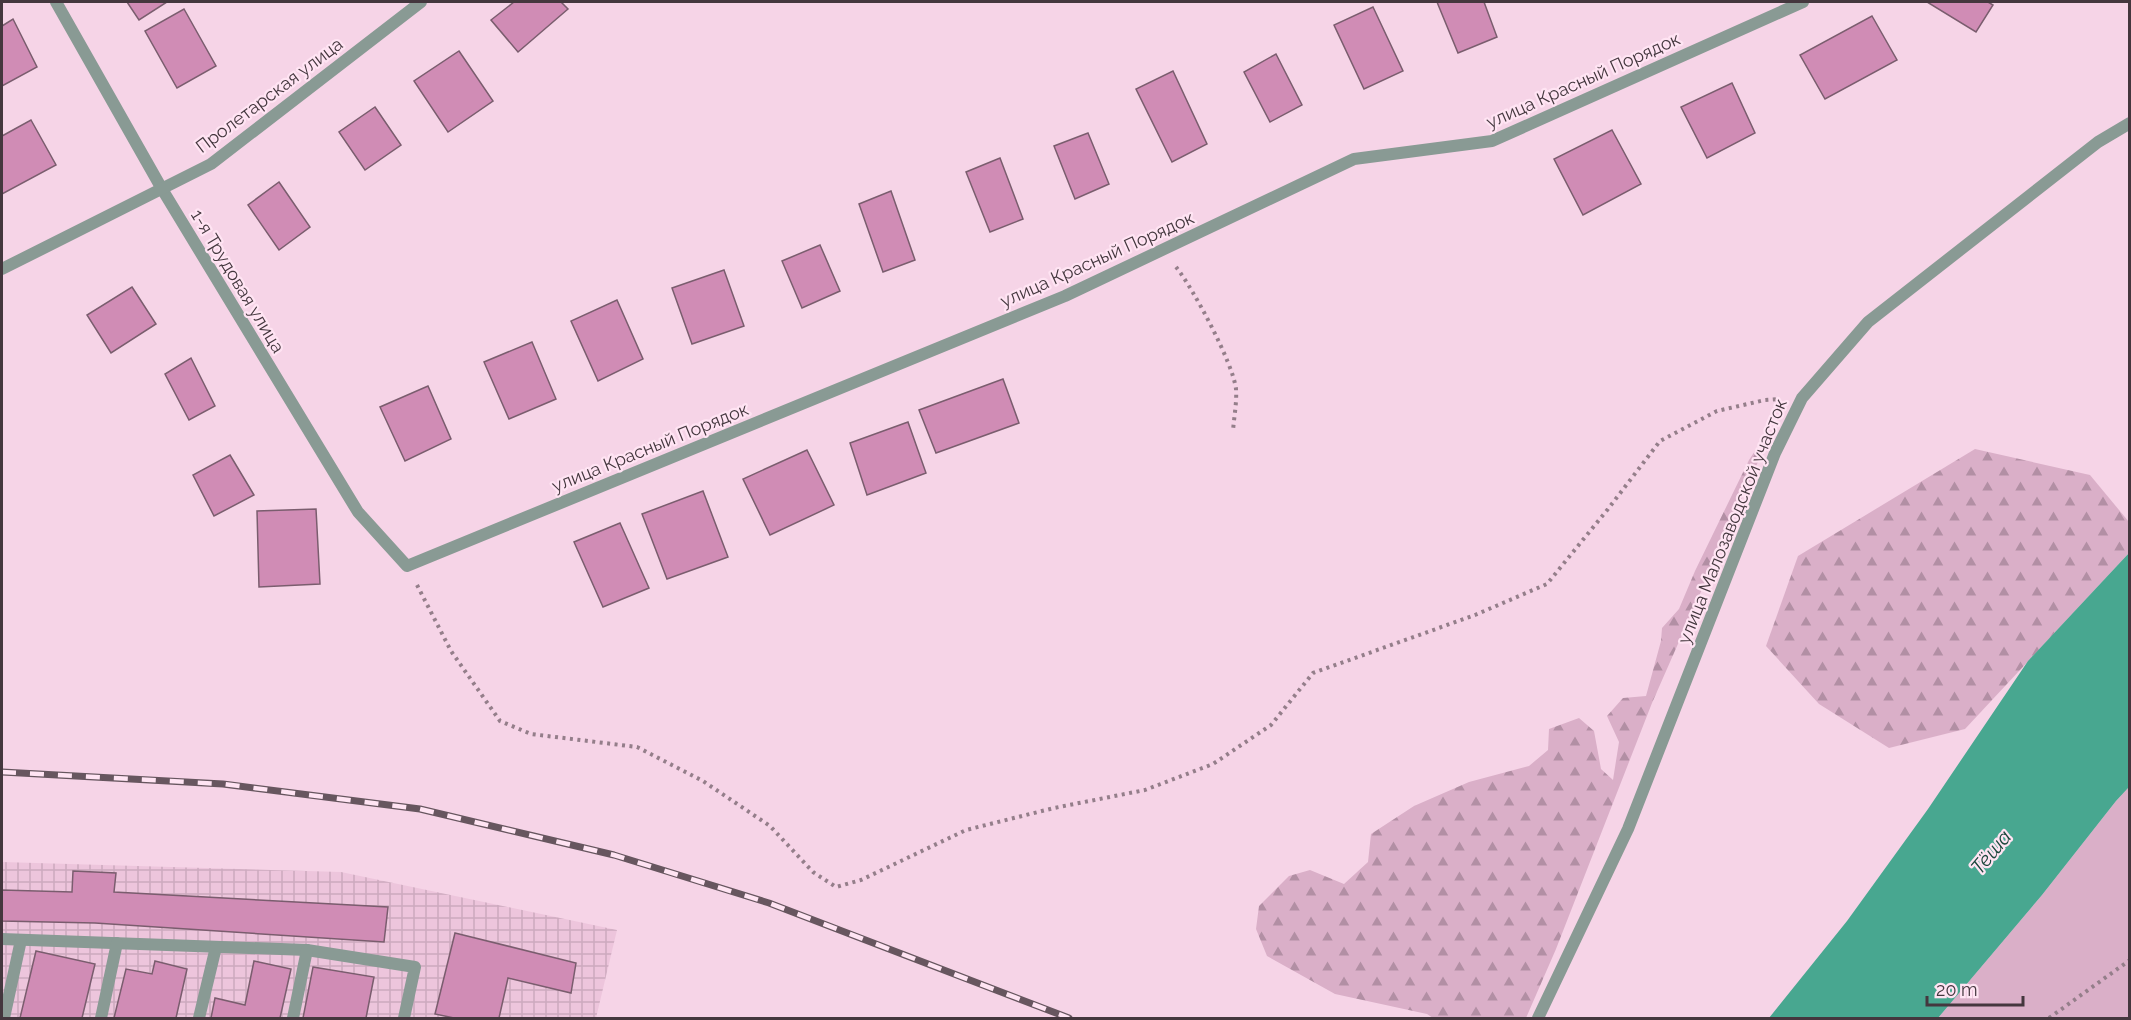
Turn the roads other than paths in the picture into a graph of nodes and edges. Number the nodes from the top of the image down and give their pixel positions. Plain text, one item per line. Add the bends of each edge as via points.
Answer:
1 (56, 2) edge
2 (421, 2) edge
3 (1803, 2) edge
4 (2130, 123) edge
5 (162, 189) junction
6 (2, 269) edge
7 (407, 566) joint
8 (2, 939) edge
9 (21, 940) junction
10 (117, 943) junction
11 (216, 946) junction
12 (307, 950) junction
13 (4, 1018) edge
14 (101, 1018) edge
15 (200, 1018) edge
16 (293, 1018) edge
17 (404, 1018) edge
18 (1538, 1018) edge

1 - 5 street, 1-я Трудовая улица
2 - 5 street, Пролетарская улица via 211,164
3 - 7 street, улица Красный Порядок via 1492,141 1354,159 1065,296
4 - 18 street, улица Малозаводской участок via 2098,142 1868,322 1802,398 1775,453 1628,830
5 - 6 street, Пролетарская улица
5 - 7 street, 1-я Трудовая улица via 358,512
8 - 9 street
9 - 10 street
9 - 13 street
10 - 11 street
10 - 14 street
11 - 12 street
11 - 15 street
12 - 16 street
12 - 17 street via 415,967

